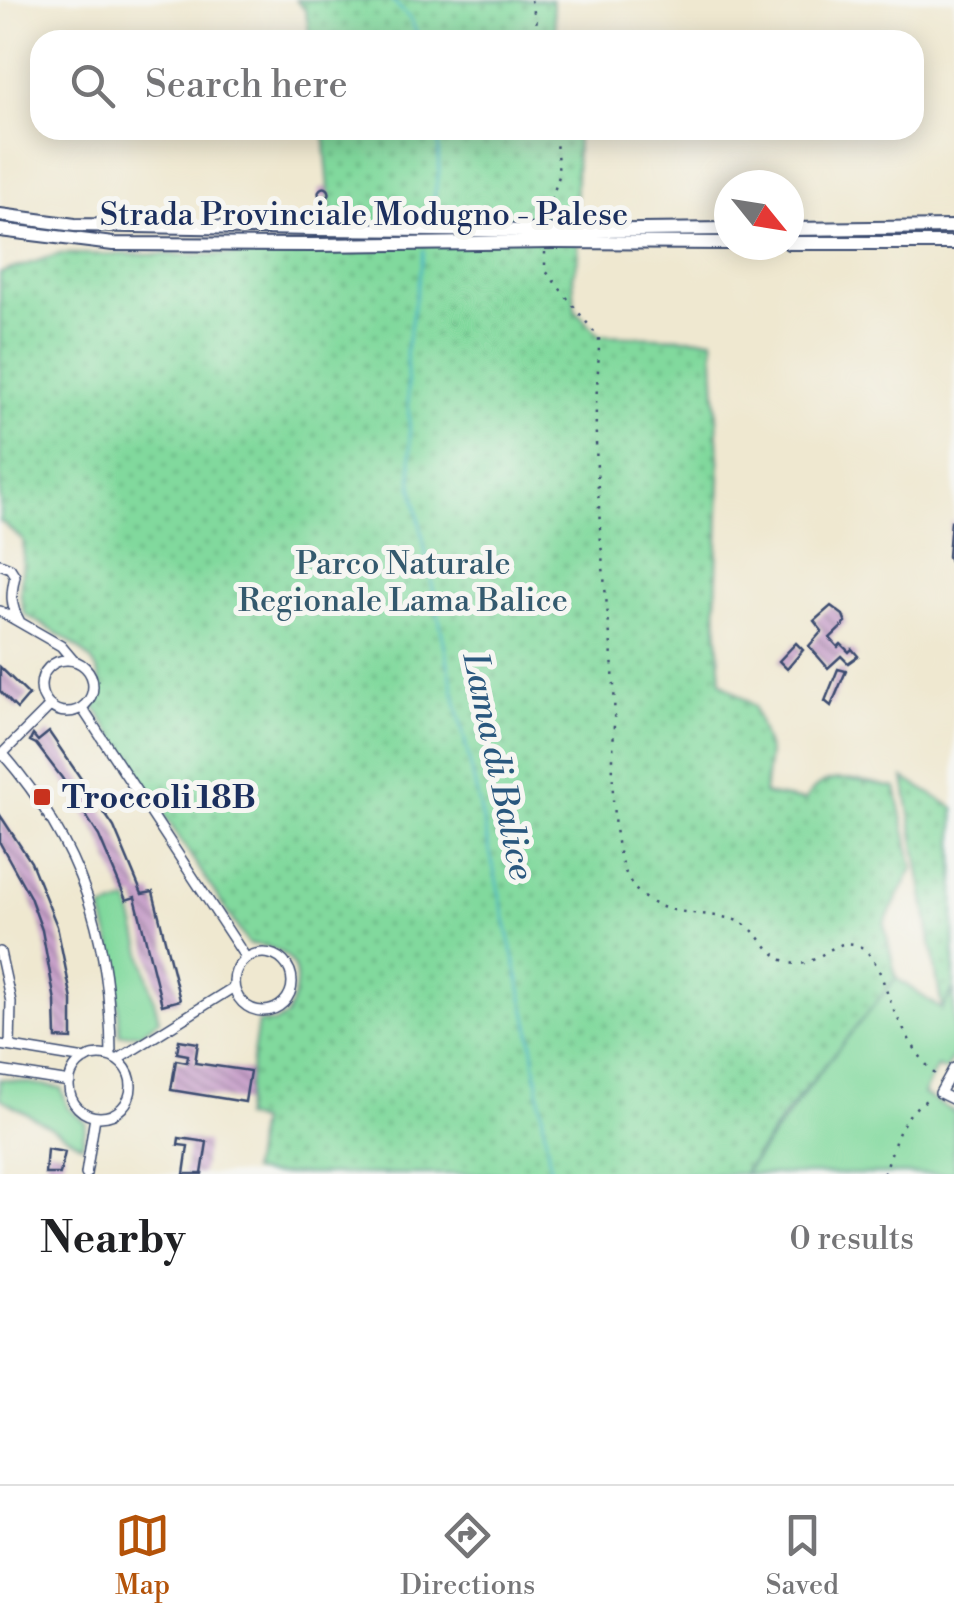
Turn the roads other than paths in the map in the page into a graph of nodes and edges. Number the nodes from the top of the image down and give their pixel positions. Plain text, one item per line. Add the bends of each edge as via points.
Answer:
1 (0, 215) edge
2 (954, 228) edge
3 (804, 229) edge
4 (0, 230) edge
5 (714, 230) edge
6 (550, 242) junction
7 (714, 242) edge
8 (804, 243) edge
9 (954, 243) edge
10 (0, 564) edge
11 (0, 612) edge
12 (19, 620) junction
13 (72, 660) junction
14 (50, 707) junction
15 (82, 708) junction
16 (1, 755) edge
17 (0, 952) edge
18 (246, 958) junction
19 (234, 988) junction
20 (5, 1045) edge
21 (114, 1058) junction
22 (84, 1059) junction
23 (0, 1070) edge
24 (949, 1080) edge
25 (70, 1082) junction
26 (954, 1100) edge
27 (95, 1117) junction
28 (86, 1174) edge

1 - 6 main road, Strada Provinciale Modugno - Palese, bridge via 74,225
2 - 3 main road
4 - 6 main road, Strada Provinciale Modugno - Palese, bridge via 113,244
5 - 6 main road, Strada Provinciale Modugno - Palese
6 - 7 main road, Strada Provinciale Modugno - Palese
8 - 9 main road
10 - 12 street via 15,576 11,594
11 - 12 street
12 - 13 street
13 - 14 street via 44,673 41,688
13 - 15 street via 92,676 93,694
14 - 15 street via 68,713
14 - 16 street
15 - 18 street
16 - 21 street via 54,820 83,881 107,969
17 - 20 street via 11,1002
18 - 19 street via 236,969
18 - 19 street via 278,956 291,970 292,990 281,1006 262,1012 244,1004
19 - 21 street
20 - 22 street
21 - 22 street
21 - 27 street via 126,1068 129,1097 118,1111
22 - 25 street
23 - 25 street
24 - 26 street
25 - 27 street via 75,1104
27 - 28 street

